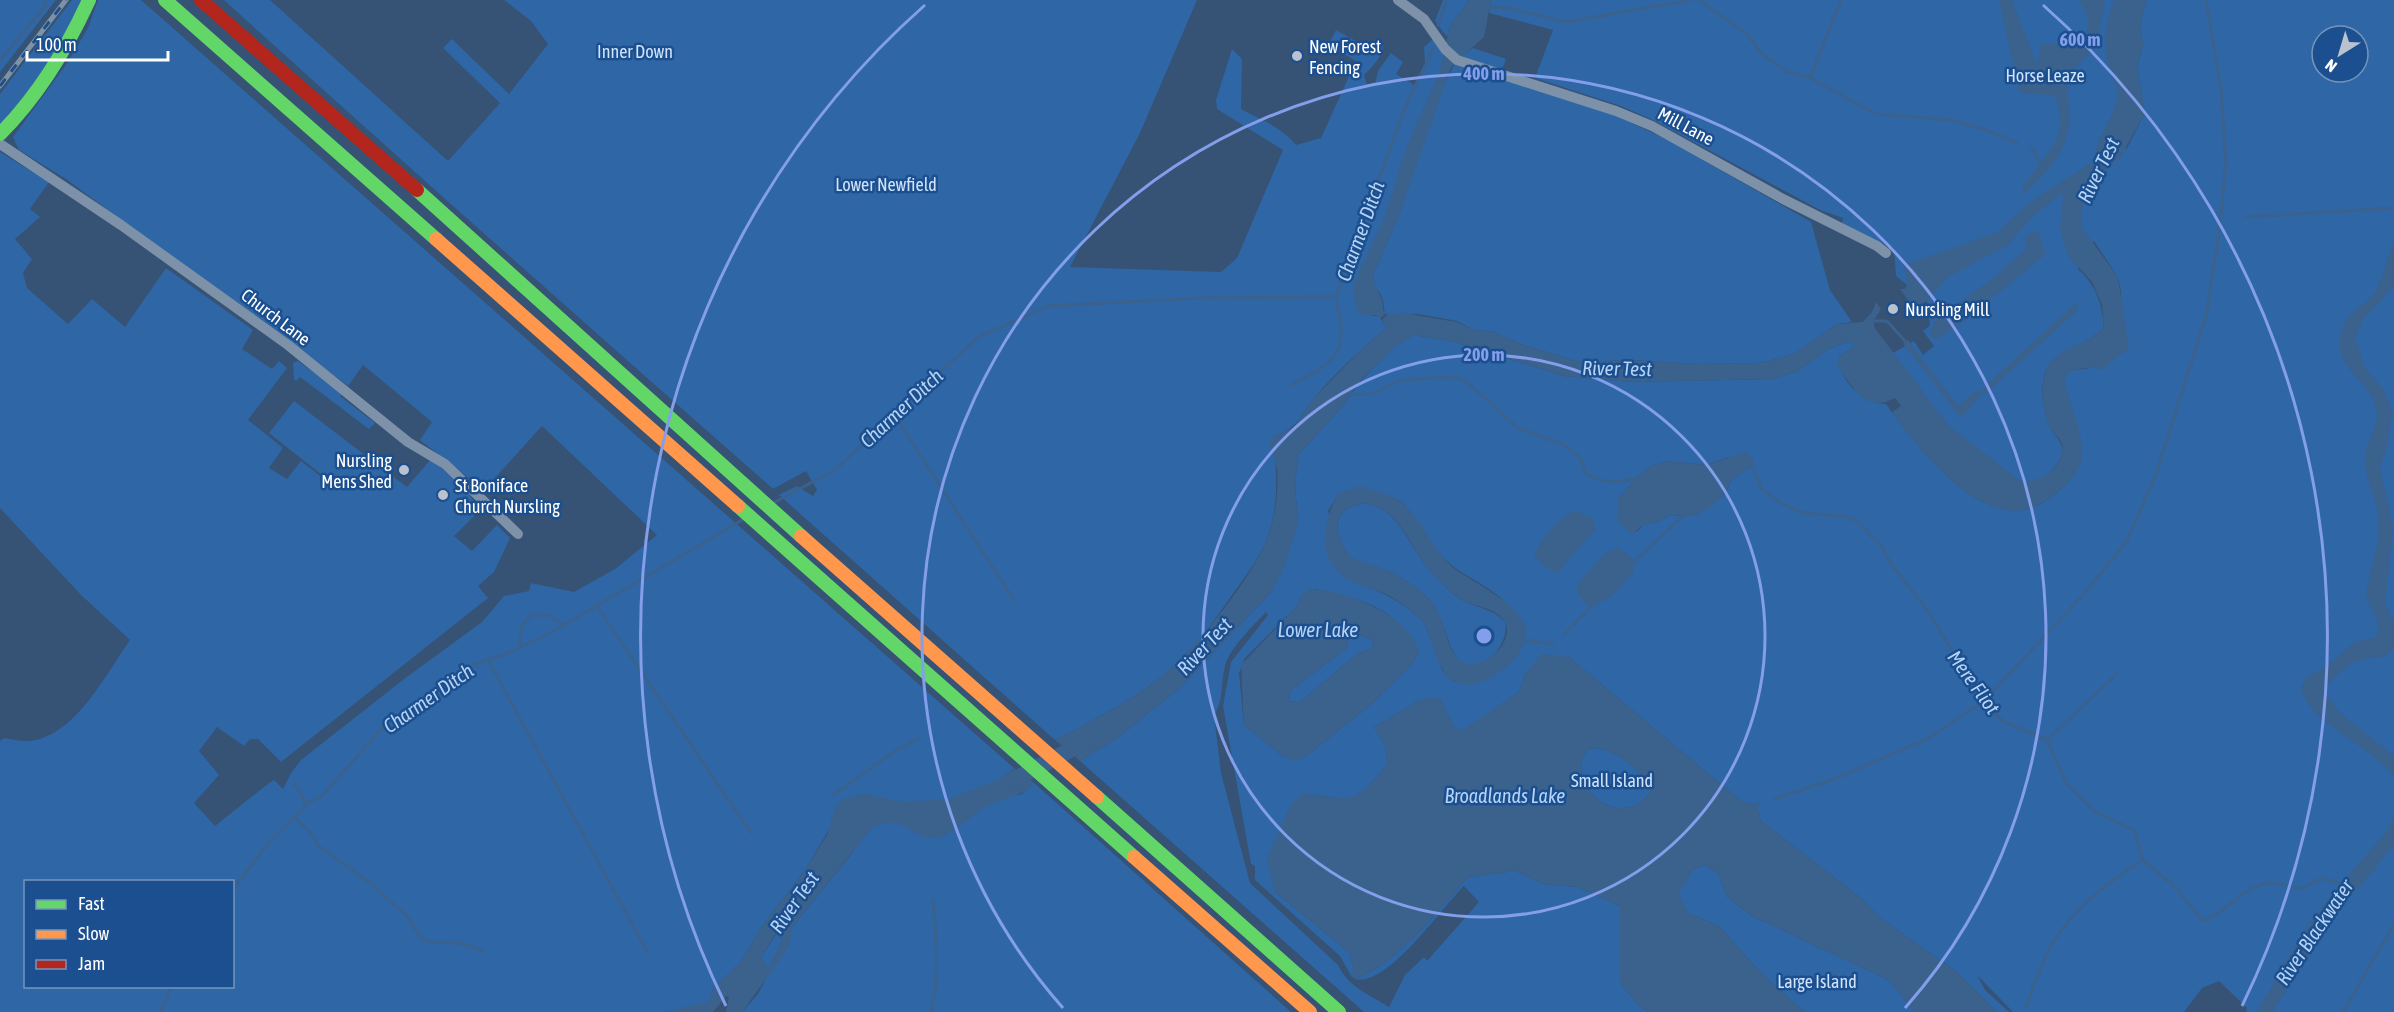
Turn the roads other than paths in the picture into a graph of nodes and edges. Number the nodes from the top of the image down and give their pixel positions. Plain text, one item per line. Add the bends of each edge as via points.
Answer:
1 (89, 0) edge
2 (165, 0) edge
3 (201, 0) edge
4 (1398, 0) edge
5 (0, 134) edge
6 (0, 144) edge
7 (1886, 253) dead end
8 (518, 534) dead end
9 (1308, 1010) edge
10 (1339, 1012) edge

1 - 5 main road via 58,60
2 - 9 main road
3 - 10 main road
4 - 7 street, Mill Lane via 1424,19 1445,50 1457,60 1652,126
6 - 8 street, Church Lane via 288,345 408,442 445,464

